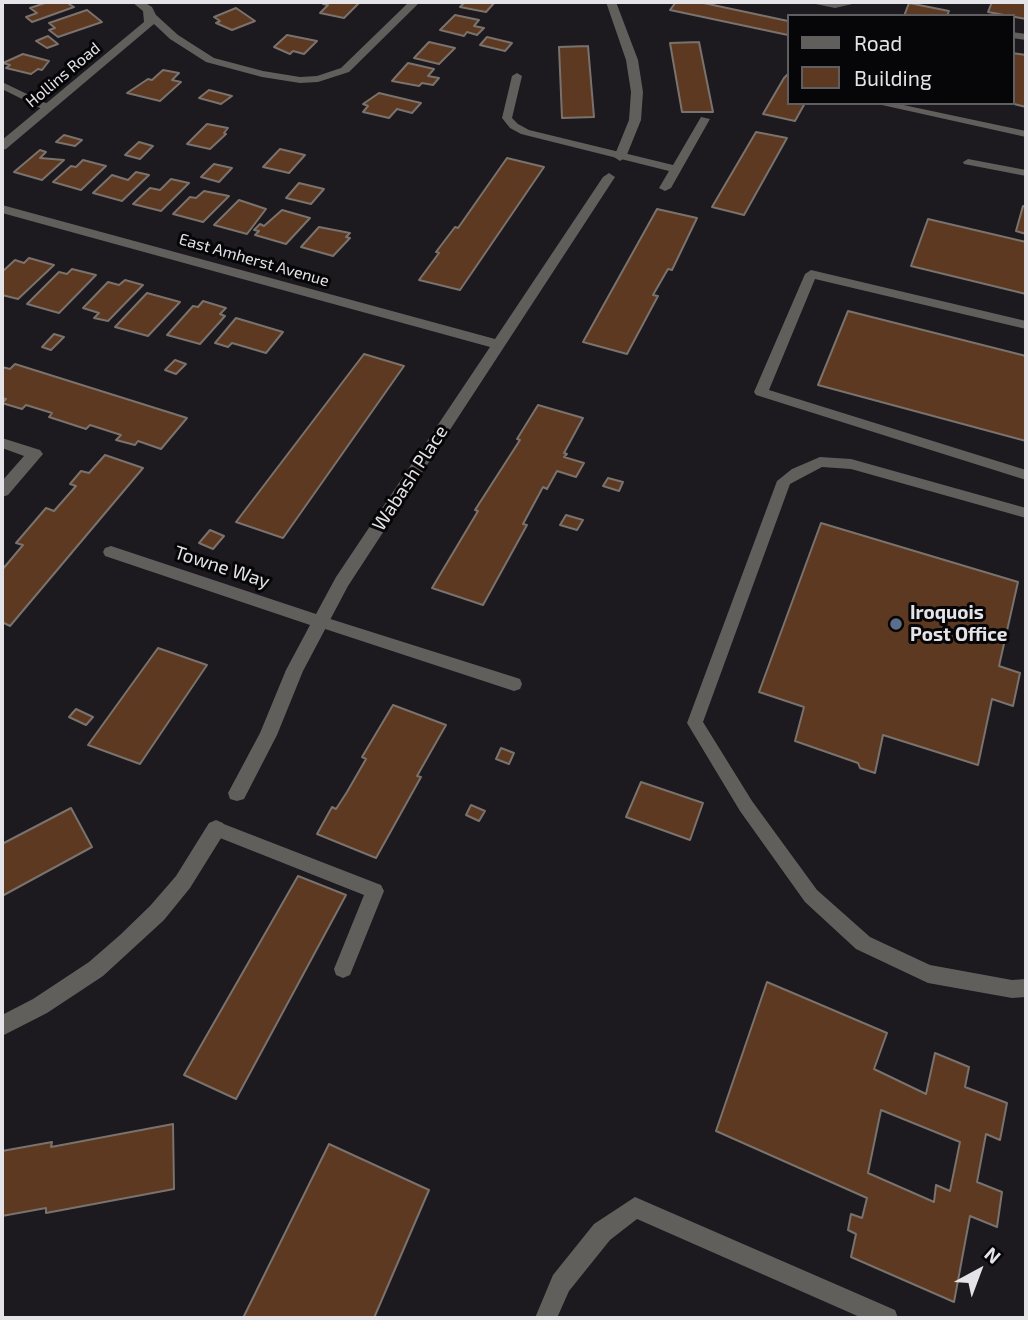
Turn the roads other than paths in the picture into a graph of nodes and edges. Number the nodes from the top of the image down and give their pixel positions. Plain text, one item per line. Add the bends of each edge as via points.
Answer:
1 (137, 2) edge
2 (415, 2) edge
3 (611, 2) edge
4 (811, 2) edge
5 (856, 2) edge
6 (151, 16) junction
7 (517, 76) dead end
8 (2, 85) edge
9 (888, 105) edge
10 (48, 108) junction
11 (705, 119) dead end
12 (1026, 134) edge
13 (2, 146) edge
14 (620, 157) junction
15 (968, 162) dead end
16 (676, 169) junction
17 (1026, 173) edge
18 (609, 177) joint
19 (665, 188) dead end
20 (2, 209) edge
21 (1026, 325) edge
22 (496, 344) junction
23 (2, 443) edge
24 (1026, 475) edge
25 (2, 491) edge
26 (1026, 513) edge
27 (111, 552) dead end
28 (321, 622) junction
29 (514, 684) dead end
30 (237, 793) dead end
31 (216, 830) joint
32 (343, 969) dead end
33 (1026, 988) edge
34 (2, 1026) edge
35 (546, 1318) edge
36 (887, 1318) edge

1 - 6 street
2 - 6 street via 345,70 300,80 210,60
3 - 14 street via 632,60 637,92 635,120
4 - 5 lane
6 - 10 street, Hollins Road via 144,29
7 - 14 lane via 507,118 514,126
8 - 10 lane
9 - 12 lane
10 - 13 street, Hollins Road
11 - 16 lane
14 - 16 lane
14 - 18 lane
15 - 17 lane
16 - 19 lane
18 - 22 street, Wabash Place
20 - 22 street, East Amherst Avenue
21 - 24 lane via 811,274 761,392
22 - 28 street, Wabash Place via 342,582
23 - 25 street via 35,454
26 - 33 lane via 851,464 820,462 790,477 784,481 695,723 811,897 863,943 928,974
27 - 28 street, Towne Way
28 - 29 lane
28 - 30 street, Wabash Place
31 - 32 lane via 375,891
31 - 34 street via 183,882 127,942 96,969
35 - 36 lane via 561,1283 601,1232 635,1207

